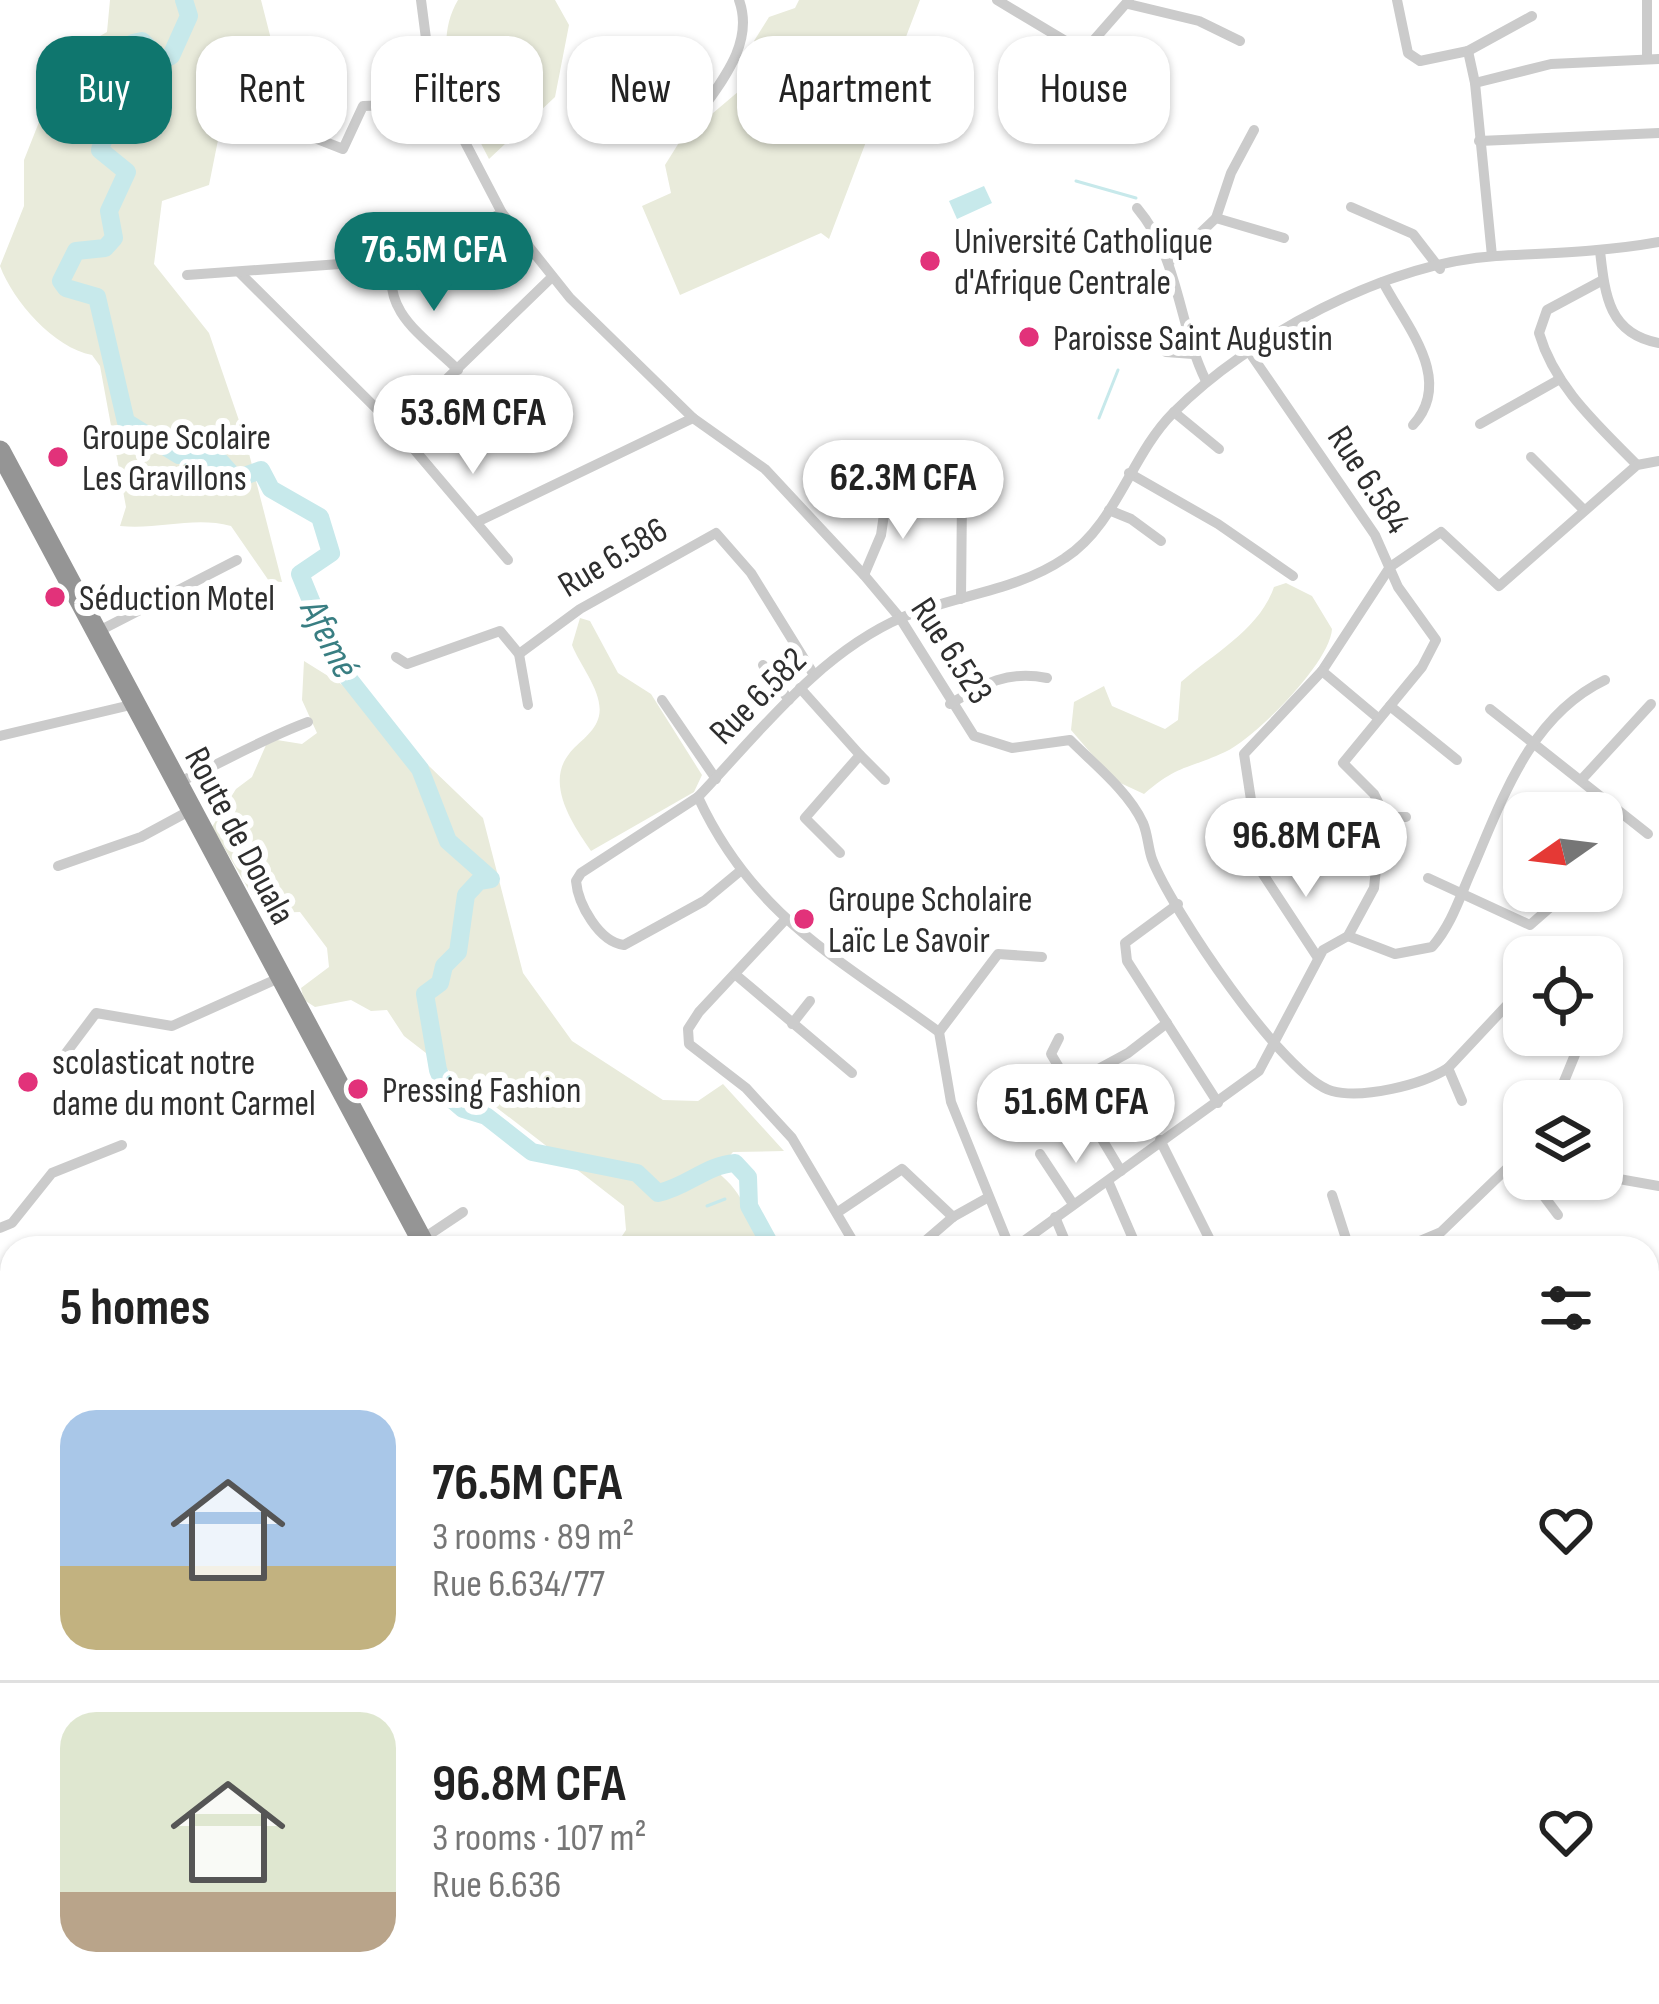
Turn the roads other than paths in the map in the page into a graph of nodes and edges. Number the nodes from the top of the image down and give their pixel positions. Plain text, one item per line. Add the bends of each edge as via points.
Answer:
1 (421, 0) edge
2 (740, 0) edge
3 (997, 0) edge
4 (1397, 0) edge
5 (1647, 0) edge
6 (1129, 2) edge
7 (1532, 16) dead end
8 (423, 36) edge
9 (1062, 36) edge
10 (1098, 36) edge
11 (1240, 41) dead end
12 (1468, 51) junction
13 (1653, 59) edge
14 (1475, 83) junction
15 (713, 90) edge
16 (371, 106) edge
17 (1254, 130) dead end
18 (1659, 133) edge
19 (347, 140) edge
20 (1479, 141) junction
21 (465, 144) edge
22 (1351, 207) dead end
23 (1137, 208) dead end
24 (502, 213) junction
25 (1216, 218) junction
26 (1285, 238) dead end
27 (1659, 242) edge
28 (1600, 251) junction
29 (1492, 256) junction
30 (395, 260) junction
31 (1172, 260) junction
32 (1440, 269) junction
33 (240, 273) junction
34 (188, 275) dead end
35 (551, 278) junction
36 (1604, 280) junction
37 (1384, 282) junction
38 (1659, 344) edge
39 (1166, 352) dead end
40 (1250, 353) junction
41 (1193, 354) junction
42 (458, 370) junction
43 (1560, 379) junction
44 (1206, 381) junction
45 (1174, 412) junction
46 (693, 418) junction
47 (1480, 424) dead end
48 (1413, 425) dead end
49 (396, 428) junction
50 (1220, 449) dead end
51 (0, 451) edge
52 (1531, 457) dead end
53 (1659, 461) edge
54 (1637, 465) junction
55 (1129, 473) junction
56 (887, 494) dead end
57 (962, 496) dead end
58 (1108, 510) junction
59 (1584, 510) junction
60 (479, 521) junction
61 (1162, 541) dead end
62 (237, 560) dead end
63 (508, 560) dead end
64 (1390, 567) junction
65 (864, 575) junction
66 (1293, 576) dead end
67 (961, 599) junction
68 (900, 618) junction
69 (97, 632) junction
70 (519, 654) junction
71 (396, 657) dead end
72 (763, 665) dead end
73 (1322, 671) junction
74 (814, 675) junction
75 (1047, 678) dead end
76 (1605, 680) dead end
77 (800, 688) junction
78 (662, 700) dead end
79 (789, 700) junction
80 (135, 704) junction
81 (950, 704) junction
82 (1651, 704) dead end
83 (528, 705) dead end
84 (1390, 706) junction
85 (1490, 710) dead end
86 (1378, 718) junction
87 (308, 722) dead end
88 (0, 736) edge
89 (1534, 742) junction
90 (860, 754) junction
91 (1457, 760) dead end
92 (1583, 778) junction
93 (716, 779) junction
94 (885, 780) dead end
95 (177, 783) junction
96 (698, 797) junction
97 (190, 810) junction
98 (1253, 813) dead end
99 (1382, 817) junction
100 (1406, 817) dead end
101 (1648, 834) dead end
102 (840, 853) dead end
103 (1257, 865) dead end
104 (58, 866) dead end
105 (739, 872) junction
106 (1427, 878) dead end
107 (1463, 892) junction
108 (1178, 904) junction
109 (1503, 912) edge
110 (1504, 912) edge
111 (1545, 912) edge
112 (784, 921) junction
113 (1348, 936) junction
114 (1042, 957) dead end
115 (1318, 958) junction
116 (736, 975) junction
117 (279, 978) junction
118 (810, 1001) dead end
119 (1503, 1009) edge
120 (1167, 1023) junction
121 (792, 1024) junction
122 (938, 1032) junction
123 (1059, 1038) dead end
124 (1274, 1047) junction
125 (60, 1061) dead end
126 (1448, 1068) junction
127 (852, 1073) dead end
128 (1069, 1085) junction
129 (1462, 1100) dead end
130 (1218, 1103) junction
131 (1160, 1140) junction
132 (122, 1144) dead end
133 (1040, 1154) dead end
134 (1121, 1171) junction
135 (1503, 1178) edge
136 (1108, 1181) junction
137 (1623, 1183) edge
138 (1659, 1186) edge
139 (1332, 1195) dead end
140 (987, 1198) junction
141 (1547, 1200) edge
142 (1073, 1204) junction
143 (463, 1212) dead end
144 (838, 1212) junction
145 (1558, 1215) dead end
146 (952, 1217) junction
147 (1055, 1217) junction
148 (0, 1228) edge
149 (420, 1236) edge
150 (434, 1236) edge
151 (851, 1236) edge
152 (931, 1236) edge
153 (1006, 1236) edge
154 (1029, 1236) edge
155 (1063, 1236) edge
156 (1132, 1236) edge
157 (1208, 1236) edge
158 (1345, 1236) edge
159 (1432, 1236) edge

1 - 8 street, Rue 6.523
2 - 15 street via 746,26
3 - 9 street
4 - 12 street via 1412,58
5 - 13 street
6 - 10 street
6 - 11 street
7 - 12 street
12 - 14 street
13 - 14 street via 1551,64
14 - 20 street
16 - 19 street via 363,106
17 - 25 street
18 - 20 street
20 - 29 street
21 - 24 street, Rue 6.523
22 - 32 street via 1413,234
23 - 31 street
24 - 30 street
24 - 35 street, Rue 6.523
25 - 26 street
25 - 31 street
27 - 28 street, Rue 6.582
28 - 29 street, Rue 6.582
28 - 36 street
29 - 32 street, Rue 6.582
30 - 33 street
30 - 42 street via 388,286 396,307
31 - 41 street
32 - 37 street, Rue 6.582
33 - 34 street
33 - 49 street
35 - 42 street
35 - 46 street, Rue 6.523
36 - 38 street via 1622,327
36 - 43 street via 1539,321
37 - 40 street, Rue 6.582 via 1317,309
37 - 48 street via 1426,360 1428,401
39 - 41 street
40 - 44 street, Rue 6.582
40 - 64 street, Rue 6.584
41 - 44 street
42 - 49 street
43 - 47 street
43 - 54 street
44 - 45 street, Rue 6.582
45 - 50 street
45 - 55 street, Rue 6.582
46 - 60 street
46 - 65 street, Rue 6.523 via 750,455
49 - 60 street
51 - 69 highway, Route de Douala
52 - 59 street
53 - 54 street
54 - 59 street
55 - 58 street, Rue 6.582
55 - 66 street
56 - 65 street
57 - 67 street
58 - 61 street
58 - 67 street, Rue 6.582 via 1067,557
59 - 64 street via 1498,586 1441,532
60 - 63 street
62 - 69 street
64 - 73 street
64 - 84 street, Rue 6.584 via 1436,640
65 - 68 street, Rue 6.523
67 - 68 street, Rue 6.582
68 - 74 street, Rue 6.582
68 - 81 street, Rue 6.523
69 - 80 highway, Route de Douala
70 - 71 street via 500,631 407,664
70 - 74 street, Rue 6.586 via 580,609 716,533 751,573
70 - 83 street
72 - 79 street
73 - 86 street
73 - 98 street via 1244,754
74 - 77 street, Rue 6.582
75 - 81 street via 992,679
76 - 89 street via 1558,708
77 - 79 street, Rue 6.582
77 - 90 street
78 - 93 street
79 - 93 street, Rue 6.582
80 - 88 street
80 - 95 highway, Route de Douala
81 - 108 street, Rue 6.523 via 974,736 994,746 1070,740 1142,821 1153,862
82 - 92 street
84 - 86 street
84 - 91 street
85 - 89 street
86 - 99 street via 1342,766 1374,794
87 - 95 street
89 - 92 street
89 - 107 street
90 - 94 street
90 - 102 street via 805,818
92 - 101 street
93 - 96 street, Rue 6.582
95 - 97 highway, Route de Douala
96 - 105 street
96 - 105 street, Rue 6.582 via 581,873 579,897 602,934 624,945
97 - 104 street via 142,837
97 - 117 highway, Route de Douala
99 - 100 street
99 - 113 street via 1374,888
103 - 115 street
105 - 112 street
106 - 107 street
107 - 109 street
107 - 113 street via 1447,928 1424,952 1395,954
108 - 120 street via 1125,943 1127,961
108 - 124 street, Rue 6.523
110 - 111 street via 1530,925
112 - 116 street
112 - 122 street
113 - 115 street
114 - 122 street via 998,954
115 - 124 street
116 - 121 street
116 - 144 street via 693,1019 689,1044 792,1138
117 - 125 street via 172,1026 96,1013
117 - 149 highway, Route de Douala
118 - 121 street
119 - 126 street
120 - 128 street
120 - 130 street
121 - 127 street
122 - 140 street via 950,1102
123 - 128 street via 1051,1054
124 - 126 street, Rue 6.523 via 1331,1091 1366,1091
124 - 130 street via 1259,1071
126 - 129 street
128 - 134 street
130 - 131 street
131 - 134 street
131 - 157 street
132 - 148 street via 52,1173
133 - 142 street
134 - 136 street
135 - 159 street
136 - 142 street
136 - 156 street
137 - 138 street
139 - 158 street
140 - 146 street
140 - 153 street
141 - 145 street
142 - 147 street
143 - 150 street
144 - 146 street via 902,1168
144 - 151 street
146 - 152 street
147 - 154 street
147 - 155 street

